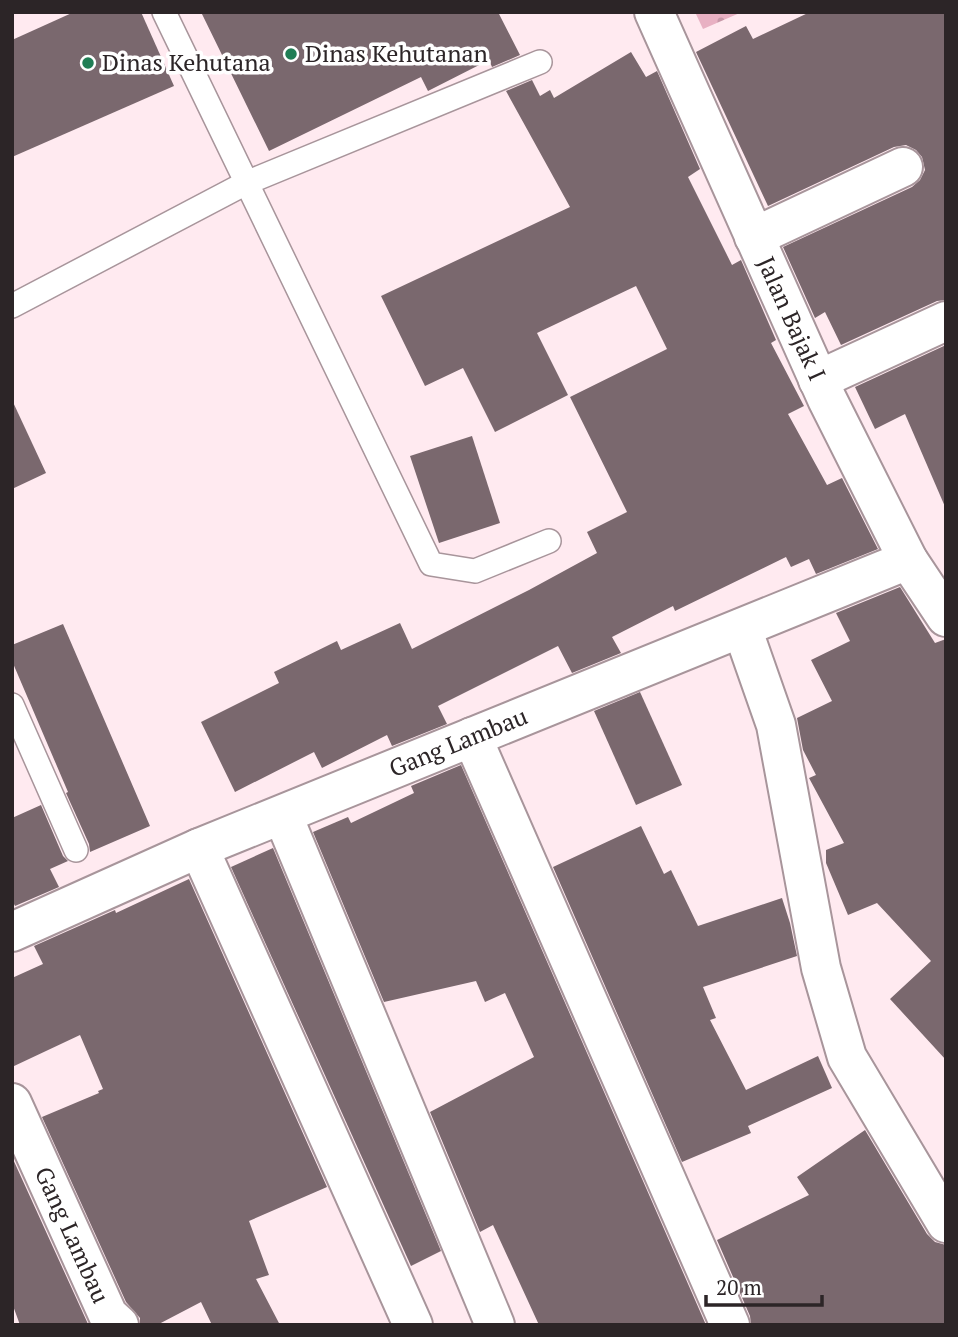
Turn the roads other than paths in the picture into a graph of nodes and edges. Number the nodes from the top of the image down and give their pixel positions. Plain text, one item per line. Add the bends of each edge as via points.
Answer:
1 (164, 12) edge
2 (654, 12) edge
3 (540, 62) dead end
4 (903, 167) dead end
5 (247, 183) junction
6 (754, 237) junction
7 (12, 306) edge
8 (946, 321) edge
9 (818, 380) junction
10 (549, 541) dead end
11 (908, 561) junction
12 (942, 605) edge
13 (742, 628) junction
14 (12, 705) edge
15 (472, 737) junction
16 (283, 816) junction
17 (199, 848) junction
18 (76, 850) dead end
19 (12, 932) edge
20 (12, 1103) edge
21 (946, 1223) edge
22 (119, 1325) edge
23 (413, 1325) edge
24 (495, 1325) edge
25 (730, 1325) edge

1 - 5 lane
2 - 6 street, Jalan Bajak I
3 - 5 lane
4 - 6 street
5 - 7 lane
5 - 10 lane via 431,564 475,571
6 - 9 street, Jalan Bajak I
8 - 9 street
9 - 11 street, Jalan Bajak I
11 - 12 street, Jalan Bajak I
11 - 13 street, Gang Lambau
13 - 15 street, Gang Lambau
13 - 21 street via 776,724 821,968 846,1057
14 - 18 lane
15 - 16 street, Gang Lambau
15 - 25 street
16 - 17 street, Gang Lambau
16 - 24 street
17 - 19 street, Gang Lambau
17 - 23 street
20 - 22 street, Gang Lambau via 108,1315

